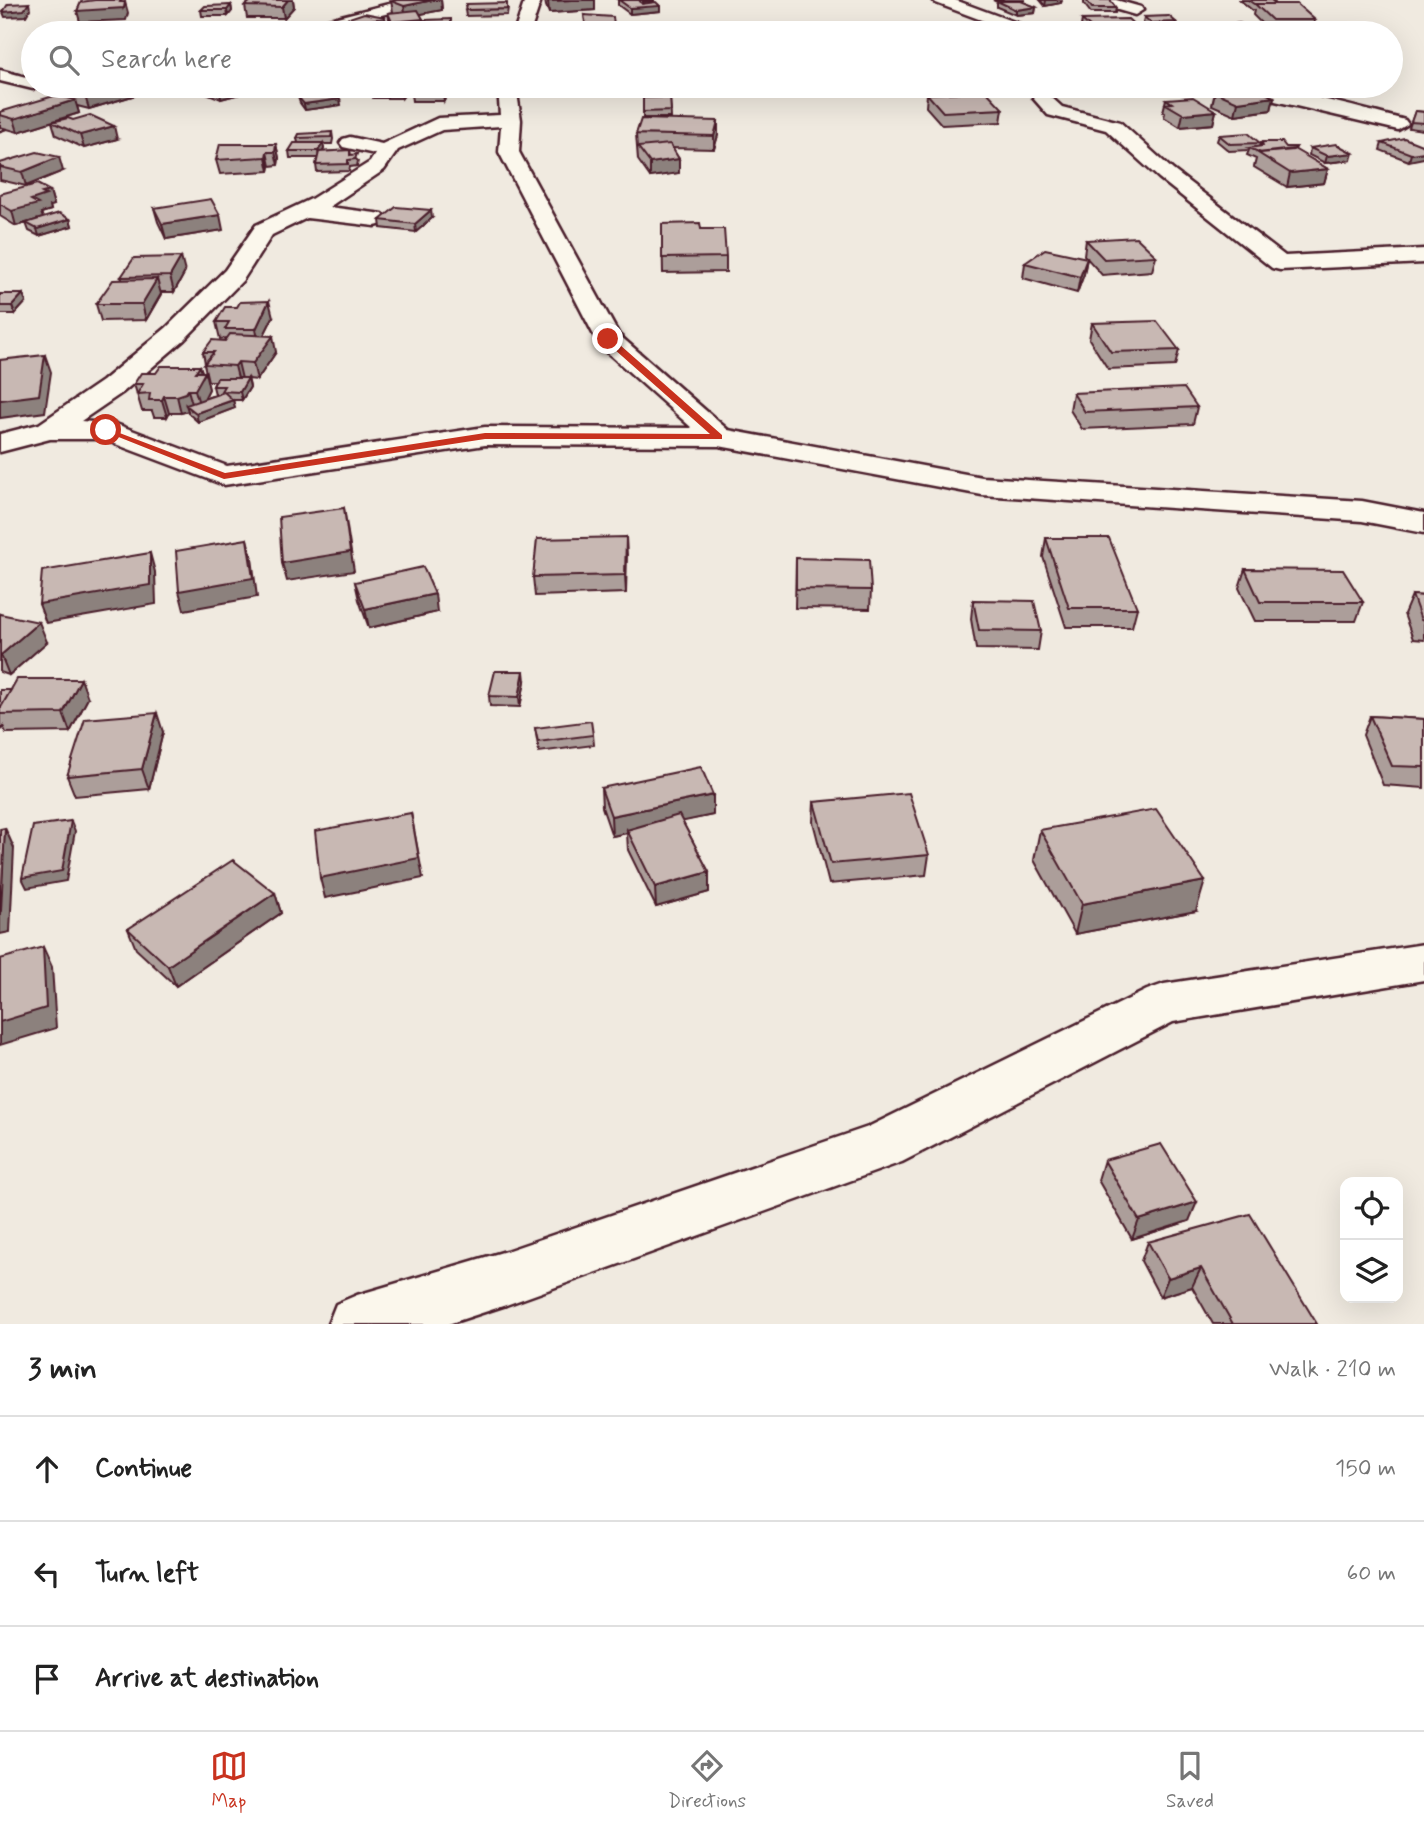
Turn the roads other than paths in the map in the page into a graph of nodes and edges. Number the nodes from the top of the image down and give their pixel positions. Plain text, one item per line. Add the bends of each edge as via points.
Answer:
1 (424, 0) edge
2 (533, 0) edge
3 (941, 0) edge
4 (1099, 0) edge
5 (1135, 9) dead end
6 (339, 21) edge
7 (526, 21) edge
8 (998, 21) edge
9 (0, 75) edge
10 (21, 81) edge
11 (68, 98) edge
12 (507, 98) edge
13 (1042, 98) edge
14 (1289, 98) edge
15 (511, 120) junction
16 (0, 124) edge
17 (1398, 124) dead end
18 (350, 143) dead end
19 (388, 151) junction
20 (304, 211) junction
21 (375, 219) dead end
22 (1424, 256) edge
23 (49, 430) junction
24 (719, 437) junction
25 (0, 443) edge
26 (1424, 523) edge
27 (1424, 962) edge
28 (357, 1324) edge

1 - 6 street
2 - 7 street
3 - 8 street
4 - 5 street
9 - 10 street
11 - 16 street
12 - 15 street
13 - 22 street via 1055,111 1113,125 1166,174 1280,263
14 - 17 street
15 - 19 street via 438,124
15 - 24 street via 509,152 608,339
18 - 19 street
19 - 20 street via 377,166
20 - 21 street
20 - 23 street via 264,230 234,275 175,334
23 - 24 street via 106,430 224,476 485,436
23 - 25 street
24 - 26 street via 982,485 1362,511
27 - 28 street via 1164,1004 883,1145 506,1278

